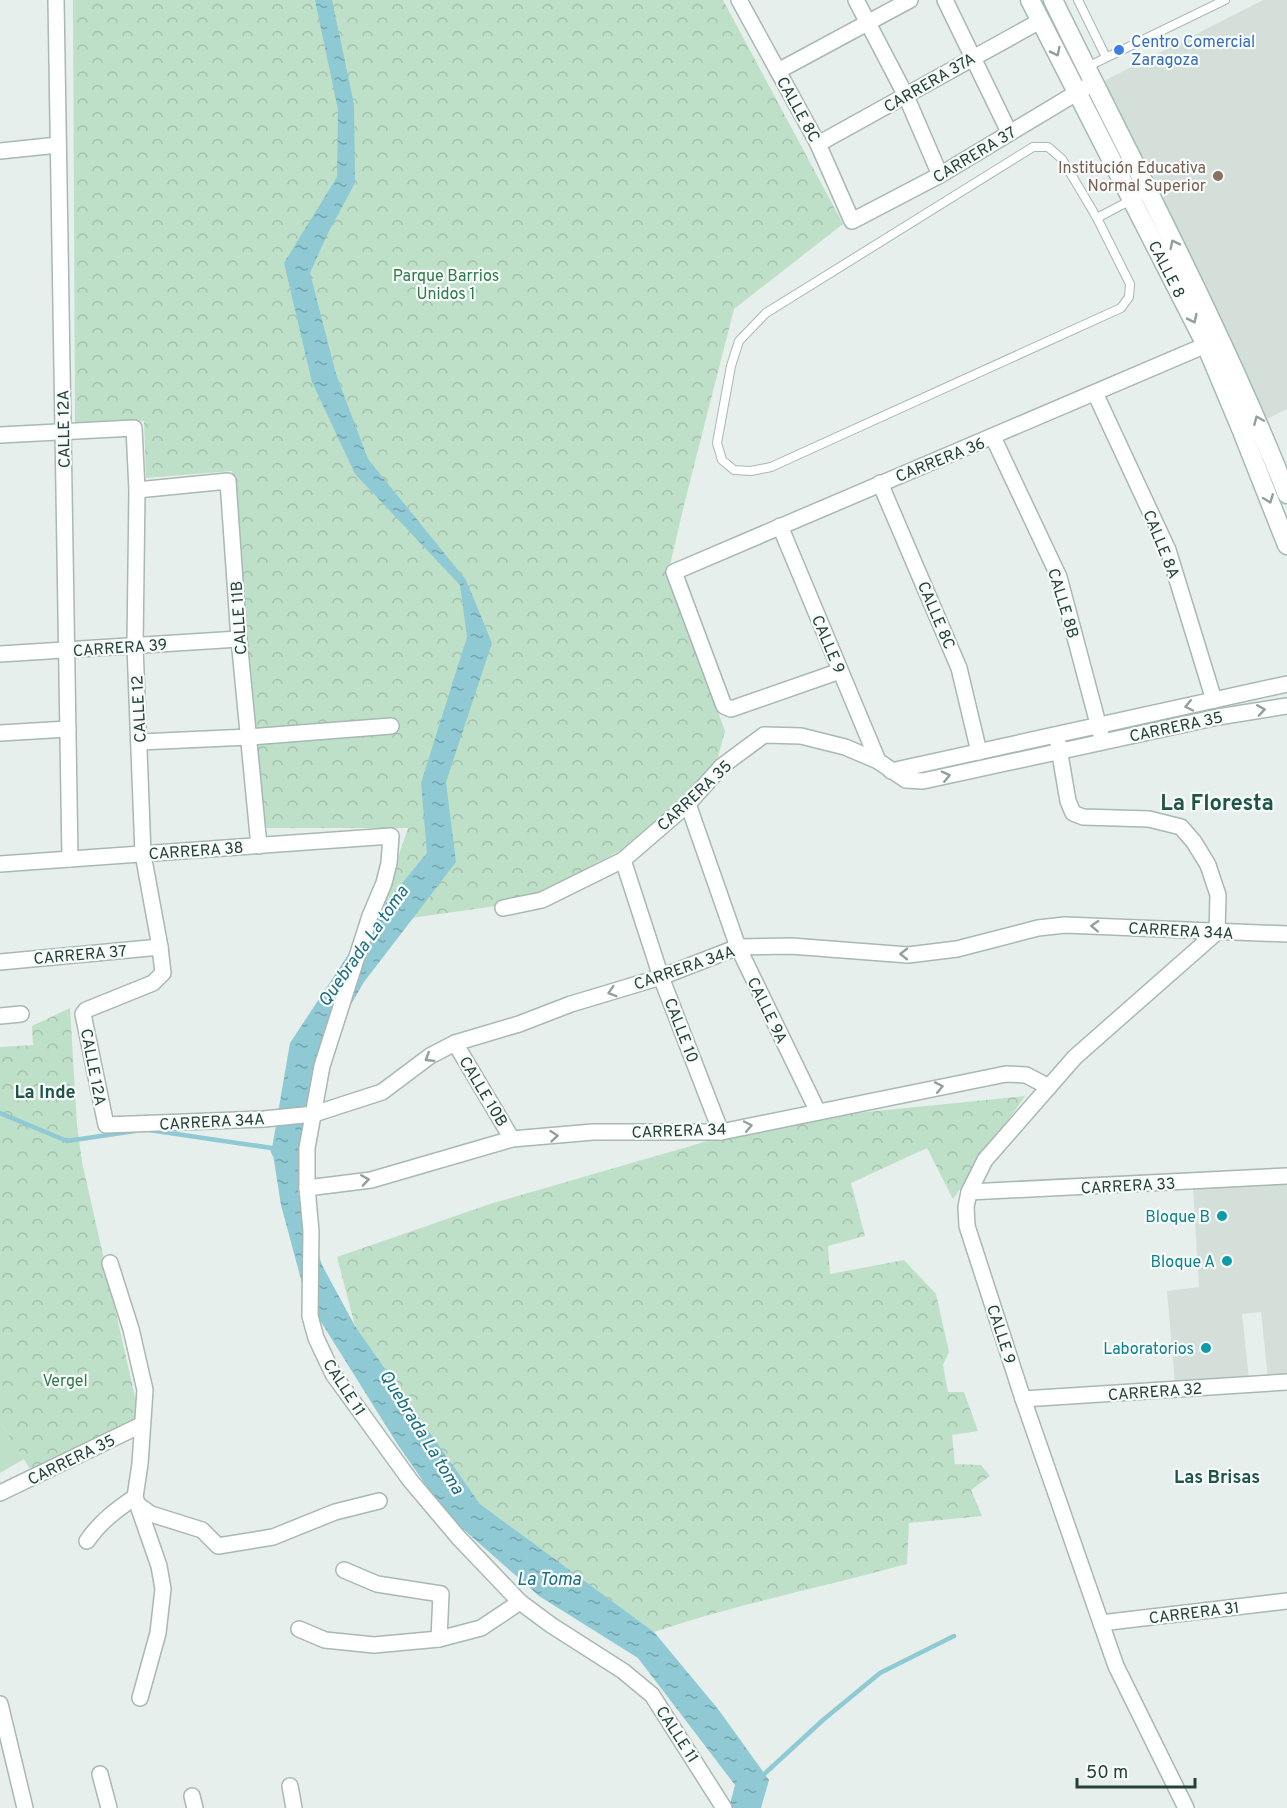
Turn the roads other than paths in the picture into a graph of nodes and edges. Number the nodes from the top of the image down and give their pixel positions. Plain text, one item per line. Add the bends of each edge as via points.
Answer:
1 (56, 0) edge
2 (739, 0) edge
3 (856, 0) edge
4 (910, 0) edge
5 (945, 0) edge
6 (1030, 0) edge
7 (1053, 0) edge
8 (1078, 0) edge
9 (1225, 0) edge
10 (1040, 21) junction
11 (868, 22) junction
12 (973, 57) junction
13 (1106, 57) junction
14 (778, 71) junction
15 (1089, 75) junction
16 (1076, 93) junction
17 (906, 96) junction
18 (1009, 132) junction
19 (818, 144) junction
20 (58, 145) junction
21 (0, 150) edge
22 (940, 175) junction
23 (1148, 191) junction
24 (1131, 200) junction
25 (1097, 218) junction
26 (852, 221) joint
27 (1206, 345) junction
28 (1095, 393) junction
29 (63, 431) junction
30 (0, 435) edge
31 (993, 437) junction
32 (880, 483) junction
33 (137, 490) junction
34 (1287, 494) edge
35 (780, 526) junction
36 (1287, 545) edge
37 (239, 639) junction
38 (135, 646) junction
39 (67, 650) junction
40 (0, 654) edge
41 (840, 671) junction
42 (1287, 684) edge
43 (1214, 700) junction
44 (1287, 706) edge
45 (391, 726) dead end
46 (1099, 726) junction
47 (68, 729) junction
48 (0, 733) edge
49 (1056, 734) junction
50 (249, 737) junction
51 (140, 742) junction
52 (1102, 742) junction
53 (1059, 751) junction
54 (979, 752) junction
55 (878, 761) junction
56 (891, 771) junction
57 (688, 804) junction
58 (392, 836) joint
59 (259, 846) junction
60 (143, 854) junction
61 (70, 859) junction
62 (623, 860) junction
63 (0, 864) edge
64 (503, 908) dead end
65 (1216, 932) junction
66 (1287, 934) edge
67 (160, 947) junction
68 (738, 947) junction
69 (0, 962) edge
70 (661, 977) junction
71 (153, 983) joint
72 (21, 1014) dead end
73 (0, 1016) edge
74 (455, 1043) junction
75 (1049, 1087) junction
76 (818, 1112) junction
77 (311, 1114) junction
78 (106, 1125) joint
79 (721, 1132) junction
80 (512, 1139) junction
81 (1287, 1176) edge
82 (307, 1188) junction
83 (969, 1192) junction
84 (110, 1263) dead end
85 (1287, 1382) edge
86 (1023, 1399) junction
87 (141, 1425) junction
88 (0, 1493) edge
89 (136, 1500) junction
90 (379, 1501) dead end
91 (87, 1541) dead end
92 (344, 1570) dead end
93 (1287, 1601) edge
94 (520, 1602) junction
95 (1101, 1623) junction
96 (299, 1629) dead end
97 (439, 1639) junction
98 (140, 1698) dead end
99 (0, 1704) edge
100 (100, 1774) dead end
101 (290, 1786) dead end
102 (723, 1806) edge
103 (25, 1808) edge
104 (109, 1808) edge
105 (294, 1808) edge
106 (1186, 1808) edge

1 - 20 street, CALLE 12A
2 - 14 street, CALLE 8C
3 - 11 street
4 - 11 street
5 - 12 street
6 - 10 main road, CALLE 8
7 - 15 main road, CALLE 8
8 - 13 lane
9 - 13 lane
10 - 12 street, CARRERA 37A
10 -> 16 main road, CALLE 8
11 - 14 street
11 - 17 street
12 - 17 street, CARRERA 37A
12 - 18 street
13 - 15 lane
14 - 19 street, CALLE 8C
15 - 16 street, CARRERA 37
15 - 23 main road, CALLE 8
16 - 18 street, CARRERA 37
16 - 24 main road, CALLE 8
17 - 19 street, CARRERA 37A
17 - 22 street
18 - 22 street, CARRERA 37
19 - 26 street, CALLE 8C
20 - 21 street
20 - 29 street, CALLE 12A
22 - 26 street, CARRERA 37
23 - 24 lane
34 -> 23 main road, CALLE 8 via 1258,420
24 - 25 lane
24 -> 27 main road, CALLE 8
25 - 25 lane via 1062,159 1048,147 1033,147 766,313 739,341 731,366 717,443 722,460 734,470 771,468 1121,308 1129,297 1130,284
27 - 28 street, CARRERA 36
27 -> 36 main road, CALLE 8
28 - 31 street, CARRERA 36
28 - 43 street, CALLE 8A via 1168,550
29 - 30 street
29 - 33 street, CALLE 12 via 134,428
29 - 39 street, CALLE 12A
31 - 32 street, CARRERA 36
31 - 46 street, CALLE 8B via 1059,577
32 - 35 street, CARRERA 36
32 - 54 street, CALLE 8C via 959,668
33 - 37 street, CALLE 11B via 228,481
33 - 38 street, CALLE 12
35 - 41 street, CALLE 9
35 - 41 street, CARRERA 36 via 674,572 724,706 731,709
37 - 38 street, CARRERA 39
37 - 50 street, CALLE 11B
38 - 39 street, CARRERA 39
38 - 51 street, CALLE 12
39 - 40 street, CARRERA 39
39 - 47 street, CALLE 12A
41 - 55 street, CALLE 9
42 - 43 street, CARRERA 35
43 -> 46 street, CARRERA 35
52 -> 44 street, CARRERA 35
45 - 50 street
46 - 49 street, CARRERA 35
46 - 52 street, CALLE 8B
47 - 48 street
47 - 61 street, CALLE 12A
49 - 53 street
49 - 54 street, CARRERA 35
50 - 51 street
50 - 59 street, CALLE 11B
51 - 60 street, CALLE 12
52 - 53 street, CARRERA 35
56 -> 53 street, CARRERA 35 via 906,780 923,781
53 - 65 street via 1073,813 1083,817 1149,819 1181,827 1208,866 1218,895
54 - 56 street, CARRERA 35
55 - 56 street, CARRERA 35
55 - 57 street, CARRERA 35 via 845,747 801,736 764,735 722,766
57 - 62 street, CARRERA 35
57 - 68 street, CALLE 9A
58 - 59 street, CARRERA 38
58 - 77 street, CALLE 11 via 384,883 369,916
59 - 60 street, CARRERA 38
60 - 61 street, CARRERA 38
60 - 67 street, CALLE 12
61 - 63 street, CARRERA 38
62 - 64 street, CARRERA 35 via 542,900
62 - 70 street, CALLE 10
65 - 66 street, CARRERA 34A
65 -> 68 street, CARRERA 34A via 1065,925 957,949 908,955 791,946
65 - 75 street, CALLE 9 via 1075,1057
67 - 69 street, CARRERA 37
67 - 71 street, CALLE 12 via 163,973
68 - 70 street, CARRERA 34A
68 - 76 street, CALLE 9A
70 -> 74 street, CARRERA 34A
70 - 79 street, CALLE 10
71 - 78 street, CALLE 12A via 83,1014
72 - 73 street
74 -> 77 street, CARRERA 34A via 430,1056 382,1092
74 - 80 street, CALLE 10B
76 -> 75 street, CARRERA 34 via 1006,1074 1026,1075
75 - 83 street, CALLE 9 via 985,1160
79 -> 76 street, CARRERA 34
77 - 78 street, CARRERA 34A
77 - 82 street, CALLE 11
80 -> 79 street, CARRERA 34 via 593,1132
82 -> 80 street, CARRERA 34 via 371,1180
81 - 83 street, CARRERA 33
82 - 94 street, CALLE 11 via 310,1316 333,1374 410,1480
83 - 86 street, CALLE 9 via 967,1226
84 - 87 street via 145,1390
85 - 86 street, CARRERA 32
86 - 95 street, CALLE 9
87 - 88 street, CARRERA 35
87 - 89 street
89 - 90 street via 151,1514 202,1530 218,1546 273,1537 334,1512
89 - 91 street via 108,1516
89 - 98 street via 163,1589 158,1633
92 - 97 street via 377,1584 441,1594
93 - 95 street, CARRERA 31
94 - 97 street via 481,1628
94 - 102 street, CALLE 11 via 652,1695
95 - 106 street, CALLE 9 via 1116,1666
96 - 97 street via 325,1640 374,1645
99 - 103 street
100 - 104 street
101 - 105 street

